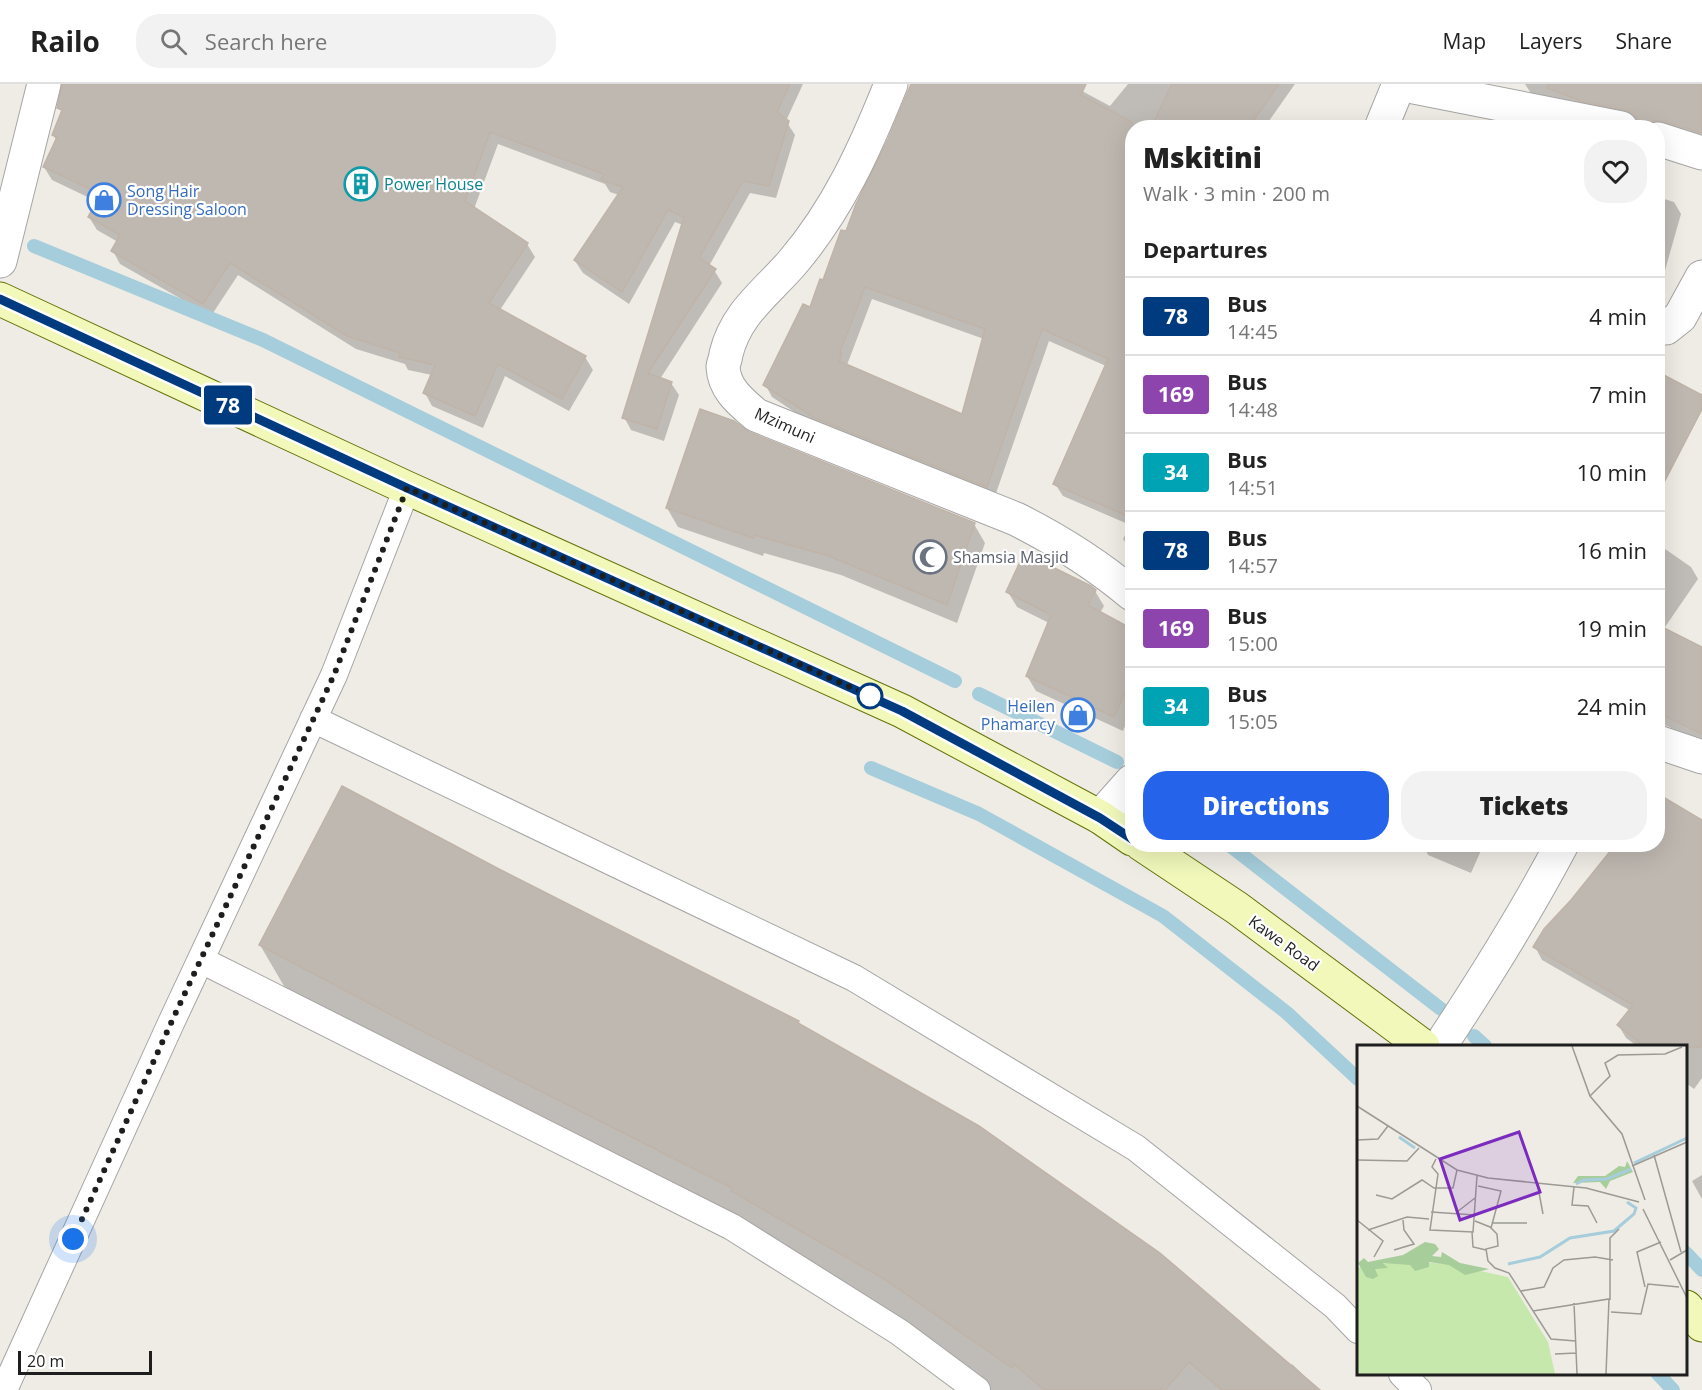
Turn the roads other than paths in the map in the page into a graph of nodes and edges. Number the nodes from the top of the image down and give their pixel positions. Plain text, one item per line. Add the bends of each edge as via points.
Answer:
1 (44, 84) edge
2 (891, 84) edge
3 (1399, 84) edge
4 (1385, 120) edge
5 (1581, 120) edge
6 (1665, 141) edge
7 (1702, 153) edge
8 (0, 261) edge
9 (1702, 278) edge
10 (0, 299) edge
11 (1665, 328) edge
12 (407, 488) junction
13 (1125, 588) edge
14 (313, 719) junction
15 (1665, 744) edge
16 (1702, 757) edge
17 (1125, 789) edge
18 (1100, 818) junction
19 (1125, 834) edge
20 (1153, 852) edge
21 (1558, 852) edge
22 (201, 960) junction
23 (1421, 1045) edge
24 (1441, 1045) edge
25 (1687, 1308) edge
26 (1702, 1325) edge
27 (1357, 1328) edge
28 (1403, 1375) edge
29 (4, 1390) edge
30 (977, 1390) edge
31 (1418, 1390) edge

1 - 8 street
2 - 13 street, Mzimuni via 858,164 838,199 793,262 747,309 730,340 723,368 732,393 756,415 1016,519 1057,540
3 - 4 street
3 - 5 street
6 - 7 street
9 - 11 street via 1680,318
10 - 12 main road
12 - 14 lane
12 - 18 main road via 902,711
14 - 22 lane
14 - 27 lane via 854,978 1136,1148 1335,1306
15 - 16 street
17 - 18 street
18 - 19 main road
20 - 23 main road, Kawe Road via 1237,908
21 - 24 street
22 - 29 lane
22 - 30 lane via 732,1227 899,1332
25 - 26 main road
28 - 31 lane

